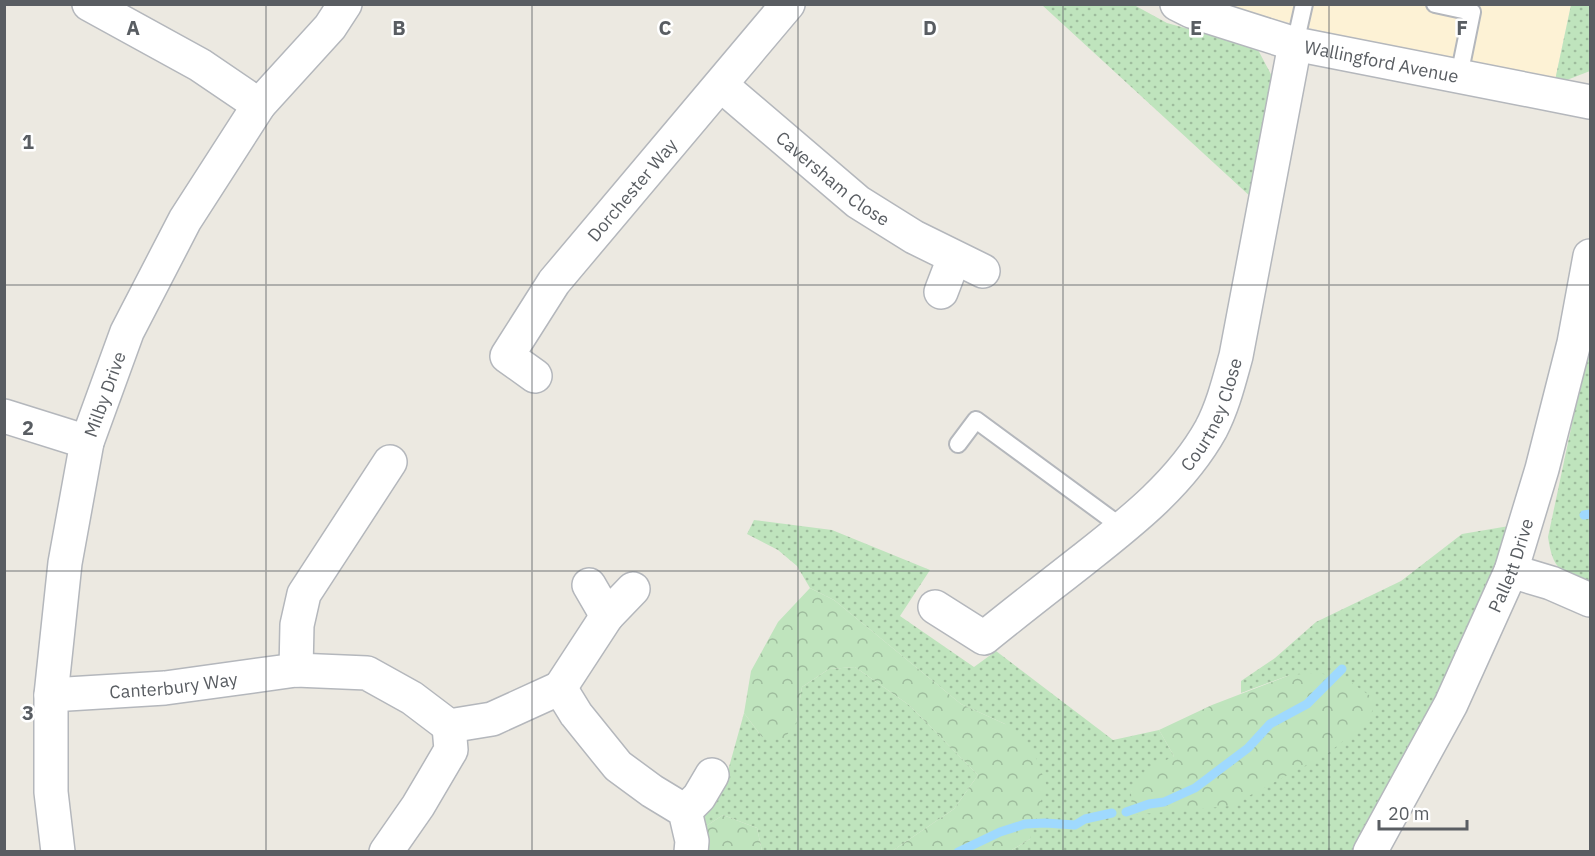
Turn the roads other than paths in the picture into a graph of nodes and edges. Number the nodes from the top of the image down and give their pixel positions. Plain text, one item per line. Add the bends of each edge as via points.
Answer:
1 (89, 4) edge
2 (345, 4) edge
3 (788, 4) edge
4 (1177, 4) edge
5 (1304, 4) edge
6 (1435, 4) edge
7 (1295, 44) junction
8 (1459, 76) junction
9 (721, 85) junction
10 (1590, 102) edge
11 (259, 105) junction
12 (1590, 256) edge
13 (941, 292) dead end
14 (535, 376) dead end
15 (4, 416) edge
16 (87, 442) junction
17 (958, 444) dead end
18 (390, 462) dead end
19 (1123, 528) junction
20 (1511, 571) junction
21 (589, 585) dead end
22 (633, 589) dead end
23 (1590, 600) edge
24 (935, 607) dead end
25 (607, 616) junction
26 (296, 670) junction
27 (560, 688) junction
28 (51, 695) junction
29 (449, 726) junction
30 (712, 775) dead end
31 (685, 811) junction
32 (58, 852) edge
33 (386, 852) edge
34 (691, 852) edge
35 (1370, 852) edge

1 - 11 street via 200,64
2 - 11 street, Milby Drive via 330,27
3 - 9 street, Dorchester Way
4 - 7 street, Wallingford Avenue
5 - 7 lane
6 - 8 lane via 1472,12
7 - 8 street, Wallingford Avenue
7 - 19 street, Courtney Close via 1226,395 1211,429 1190,460
8 - 10 street, Wallingford Avenue
9 - 13 street, Caversham Close via 858,202 914,237 969,264
9 - 14 street, Dorchester Way via 554,282 507,356
11 - 16 street, Milby Drive via 185,220 127,332
12 - 20 street, Pallett Drive via 1571,354
15 - 16 street
16 - 28 street, Milby Drive via 65,563
17 - 19 lane via 976,420
18 - 26 street via 304,594 297,625
19 - 24 street, Courtney Close via 984,638
20 - 23 street
20 - 35 street, Pallett Drive via 1451,704
21 - 25 street
22 - 25 street
25 - 27 street
26 - 28 street, Canterbury Way via 165,688
26 - 29 street, Canterbury Way via 367,673 412,698
27 - 29 street via 492,719
27 - 31 street via 618,766
28 - 32 street, Milby Drive via 51,792
29 - 33 street via 451,750
30 - 31 street
31 - 34 street

